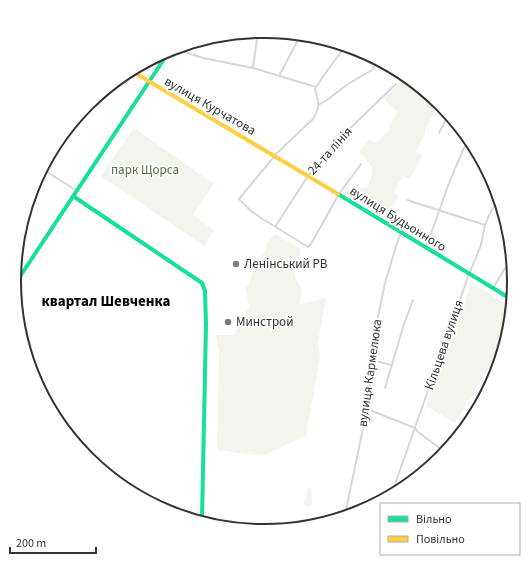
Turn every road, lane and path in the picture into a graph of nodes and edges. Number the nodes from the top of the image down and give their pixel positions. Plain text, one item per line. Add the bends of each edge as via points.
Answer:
1 (257, 38) edge
2 (297, 41) edge
3 (342, 51) edge
4 (184, 52) edge
5 (163, 61) edge
6 (375, 66) edge
7 (253, 68) junction
8 (137, 74) edge
9 (278, 76) junction
10 (150, 82) junction
11 (396, 84) dead end
12 (316, 87) junction
13 (318, 105) junction
14 (446, 120) edge
15 (439, 133) dead end
16 (465, 145) edge
17 (275, 156) junction
18 (361, 164) dead end
19 (47, 172) edge
20 (308, 176) junction
21 (77, 191) junction
22 (339, 194) junction
23 (73, 196) junction
24 (407, 200) dead end
25 (495, 206) edge
26 (439, 212) junction
27 (485, 225) junction
28 (275, 227) junction
29 (401, 233) junction
30 (426, 248) junction
31 (506, 267) edge
32 (22, 273) edge
33 (469, 274) junction
34 (493, 288) junction
35 (506, 296) edge
36 (413, 300) dead end
37 (372, 360) junction
38 (391, 365) junction
39 (384, 388) dead end
40 (367, 408) junction
41 (414, 428) junction
42 (440, 449) edge
43 (394, 487) edge
44 (346, 510) edge
45 (202, 516) edge

1 - 7 street
2 - 9 street
3 - 12 street
4 - 7 street
5 - 10 street
6 - 13 street
7 - 9 street
8 - 10 street, вулиця Курчатова
9 - 12 street
10 - 17 street, вулиця Курчатова
10 - 21 street
11 - 20 street, 24-та лінія via 340,138
12 - 13 street
13 - 17 street via 314,118
14 - 15 street
16 - 26 street
17 - 20 street, вулиця Будьонного
17 - 28 street via 239,199
18 - 22 street
19 - 21 street
20 - 22 street, вулиця Будьонного
20 - 28 street, 24-та лінія
21 - 23 street
22 - 28 street via 308,247
22 - 29 street, вулиця Будьонного
23 - 32 street
23 - 45 street via 202,283 205,291 206,324
24 - 26 street
25 - 27 street, Кільцева вулиця
26 - 27 street
26 - 30 street
27 - 33 street, Кільцева вулиця via 481,245
29 - 30 street, вулиця Будьонного
29 - 37 street, вулиця Кармелюка via 385,283
30 - 33 street, вулиця Будьонного
31 - 34 street
33 - 34 street, вулиця Будьонного
33 - 41 street, Кільцева вулиця
34 - 35 street, вулиця Будьонного
36 - 38 street
37 - 38 street
37 - 40 street, вулиця Кармелюка
38 - 39 street
40 - 41 street
40 - 44 street, вулиця Кармелюка
41 - 42 street
41 - 43 street, Кільцева вулиця

